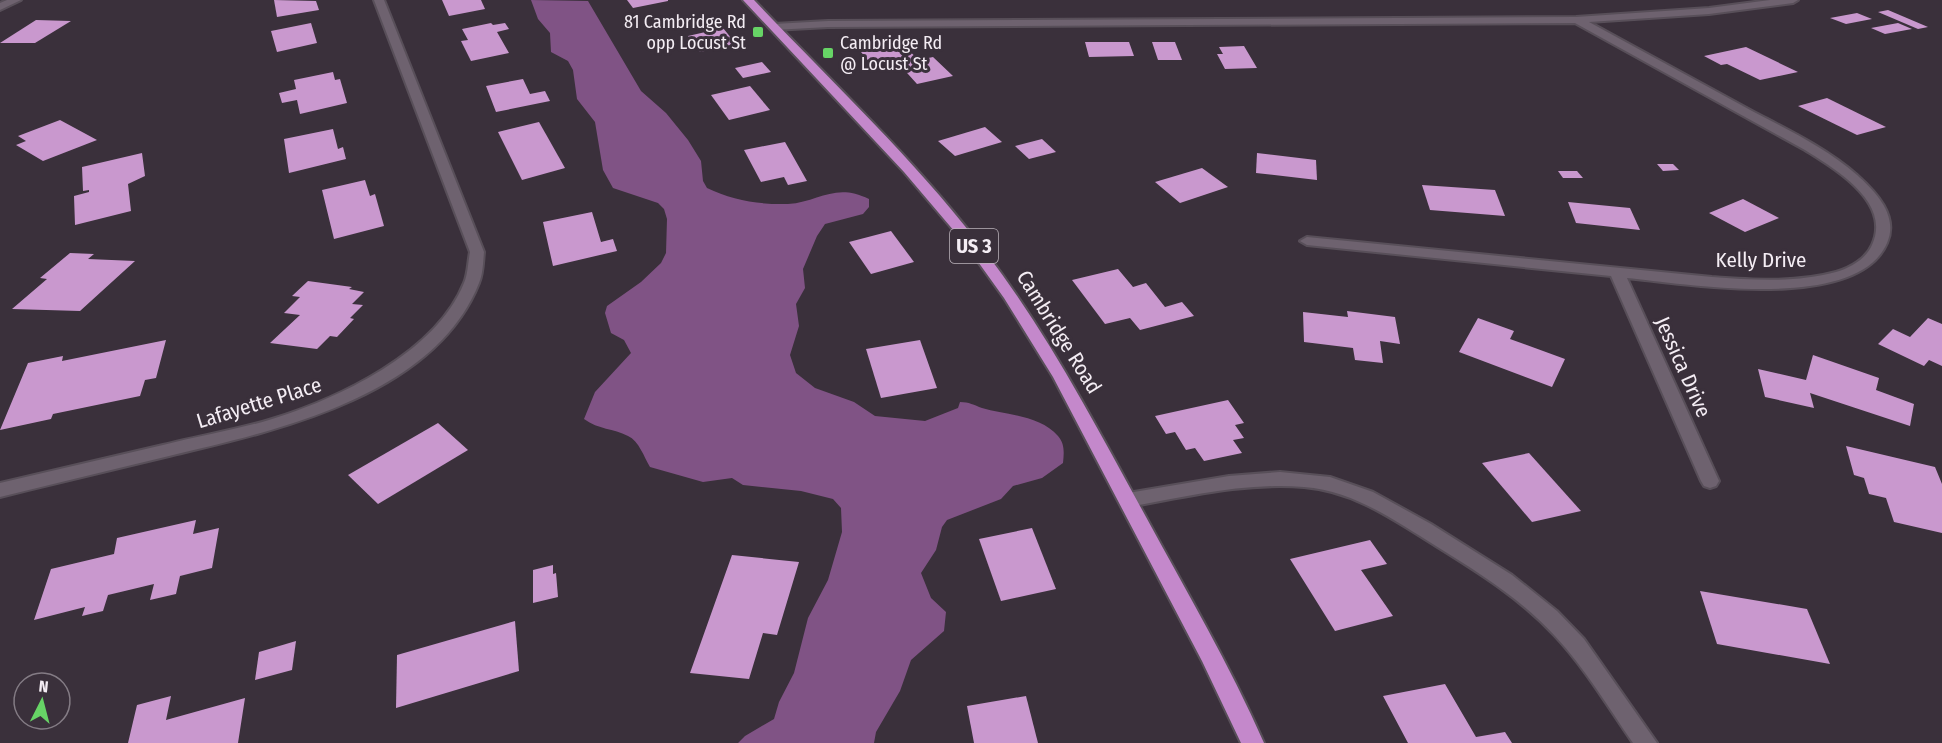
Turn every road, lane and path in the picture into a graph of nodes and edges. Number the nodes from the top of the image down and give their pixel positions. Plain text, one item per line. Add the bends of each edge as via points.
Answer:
1 (16, 0) edge
2 (379, 0) edge
3 (748, 0) edge
4 (1793, 0) edge
5 (0, 7) edge
6 (1576, 20) junction
7 (774, 27) junction
8 (1307, 241) dead end
9 (1616, 271) junction
10 (1710, 482) dead end
11 (0, 490) edge
12 (1128, 500) junction
13 (1253, 743) edge
14 (1646, 743) edge

1 - 5 street
2 - 11 street, Lafayette Place via 477,252 474,279 458,310 429,342 394,369 361,389 303,414 240,434
3 - 7 highway, Cambridge Road / US 3
4 - 6 street via 1698,12
6 - 7 street
6 - 9 street, Kelly Drive via 1835,163 1869,194 1883,226 1879,248 1860,266 1806,283 1745,284
7 - 12 highway, Cambridge Road / US 3 via 909,169 996,275 1062,377
8 - 9 street, Kelly Drive
9 - 10 street, Jessica Drive
12 - 13 highway, Cambridge Road / US 3
12 - 14 street via 1233,483 1286,480 1330,484 1370,498 1510,584 1551,617 1590,662

